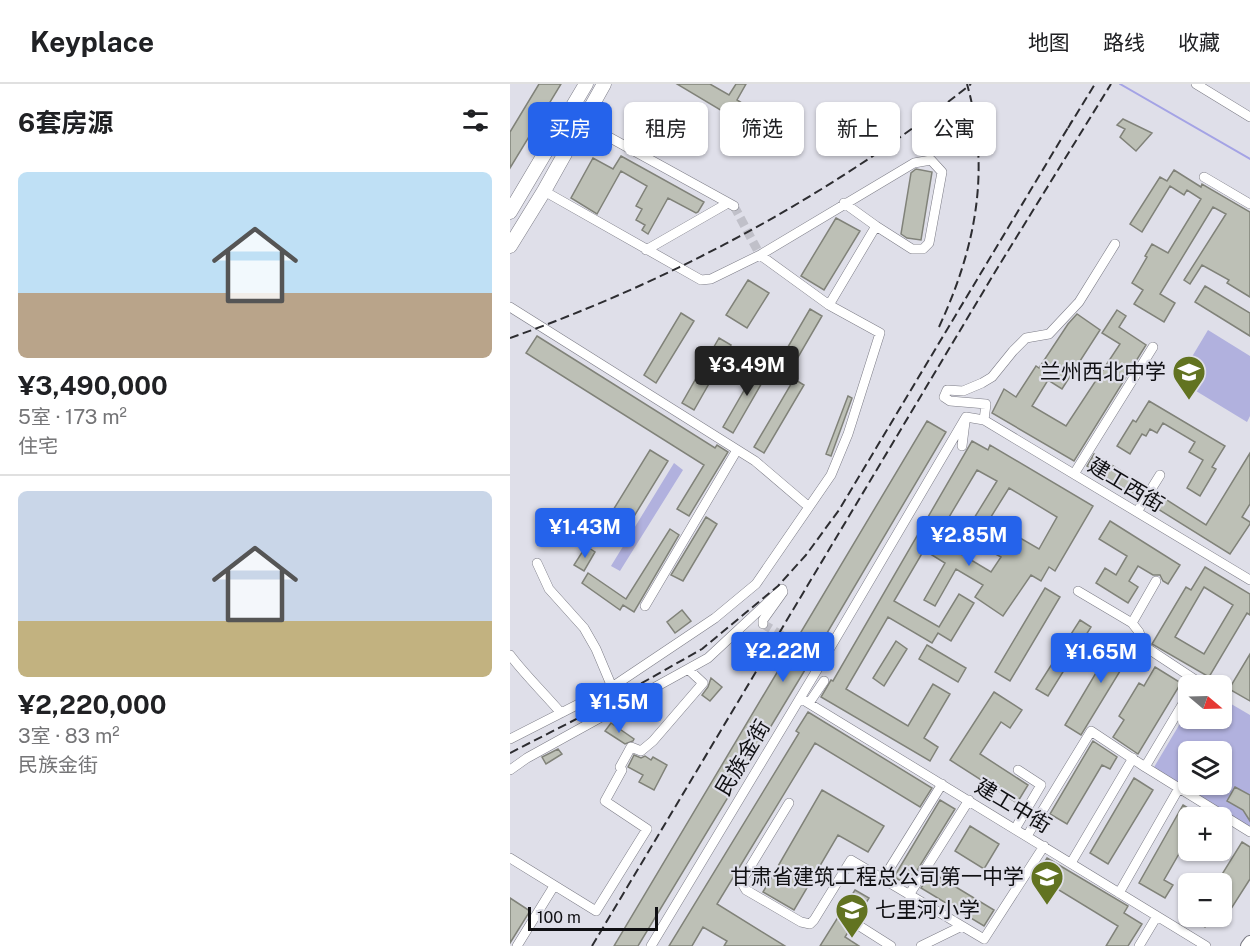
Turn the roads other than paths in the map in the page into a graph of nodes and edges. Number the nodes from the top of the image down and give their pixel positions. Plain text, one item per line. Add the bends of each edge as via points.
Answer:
1 (586, 84) edge
2 (604, 84) edge
3 (1196, 84) edge
4 (1250, 117) edge
5 (612, 139) edge
6 (1204, 177) dead end
7 (544, 191) junction
8 (844, 203) junction
9 (1250, 204) edge
10 (511, 210) edge
11 (876, 226) junction
12 (1115, 244) dead end
13 (510, 246) edge
14 (646, 250) junction
15 (760, 255) junction
16 (829, 305) junction
17 (510, 307) edge
18 (1153, 347) dead end
19 (966, 417) junction
20 (984, 420) junction
21 (962, 446) dead end
22 (737, 450) junction
23 (1074, 474) junction
24 (1160, 475) dead end
25 (809, 507) junction
26 (1137, 512) junction
27 (537, 563) dead end
28 (1250, 580) edge
29 (1156, 581) dead end
30 (1078, 591) dead end
31 (645, 606) dead end
32 (1131, 623) junction
33 (763, 624) dead end
34 (510, 655) edge
35 (814, 655) tunnel mouth
36 (823, 660) junction
37 (688, 669) junction
38 (1188, 675) edge
39 (824, 681) dead end
40 (612, 687) junction
41 (801, 698) junction
42 (809, 703) junction
43 (1178, 712) edge
44 (561, 713) junction
45 (510, 740) edge
46 (1133, 758) junction
47 (1145, 766) junction
48 (510, 770) edge
49 (1018, 770) dead end
50 (942, 784) junction
51 (1178, 787) edge
52 (1178, 790) edge
53 (1190, 795) edge
54 (969, 800) junction
55 (789, 803) dead end
56 (1015, 829) junction
57 (1250, 832) edge
58 (1027, 836) junction
59 (1044, 846) junction
60 (510, 858) edge
61 (1071, 862) junction
62 (883, 879) junction
63 (554, 886) junction
64 (1119, 892) junction
65 (909, 895) junction
66 (1157, 916) junction
67 (962, 926) junction
68 (861, 927) dead end
69 (1250, 942) edge
70 (517, 946) edge
71 (651, 946) edge
72 (891, 946) edge
73 (921, 946) edge
74 (1139, 946) edge
75 (1206, 946) edge
76 (1247, 946) edge

1 - 10 highway
2 - 7 highway
3 - 4 street
5 - 14 street via 731,205
6 - 9 street
7 - 13 highway
7 - 14 street
8 - 11 street
8 - 11 street via 914,163 932,160 942,171 929,243 923,249 912,249
8 - 15 street
11 - 16 street
12 - 20 street via 1079,302 1049,334 1026,338 982,383 963,391 947,390 944,397 950,401 986,404
14 - 15 street via 701,280
15 - 16 street
16 - 25 street via 880,333 848,434 831,475
17 - 22 street
18 - 23 street
19 - 20 street
19 - 21 street
19 - 36 street, 民族金街
20 - 23 street, 建工西街
22 - 25 street
22 - 31 street
23 - 26 street, 建工西街
24 - 26 street
25 - 40 street via 756,584 715,618
26 - 28 street, 建工西街
27 - 40 street via 549,589 584,628
29 - 32 street
30 - 32 street
32 - 38 street via 1144,646
33 - 37 street via 782,589 708,658
34 - 44 street
35 - 36 street
36 - 41 street, 民族金街
37 - 48 street
37 - 63 street via 703,683 653,741 641,751 631,747 605,801 647,829 596,911
39 - 42 street
40 - 44 street
41 - 42 street, 建工中街
41 - 71 street, 民族金街
42 - 50 street, 建工中街
43 - 47 street
44 - 45 street
46 - 47 street
46 - 58 street via 1091,731
46 - 61 street
47 - 51 street
49 - 56 street via 1041,785
50 - 54 street, 建工中街
50 - 62 street
52 - 64 street
53 - 57 street
54 - 56 street, 建工中街
54 - 65 street
55 - 62 street via 744,877 746,890 810,924 851,860
56 - 58 street, 建工中街
58 - 59 street, 建工中街
59 - 61 street, 建工中街
59 - 67 street via 984,939
60 - 63 street
61 - 64 street, 建工中街
62 - 65 street
63 - 70 street
64 - 66 street, 建工中街
65 - 67 street
66 - 74 street
66 - 75 street, 建工中街
67 - 73 street
68 - 72 street
69 - 76 main road

